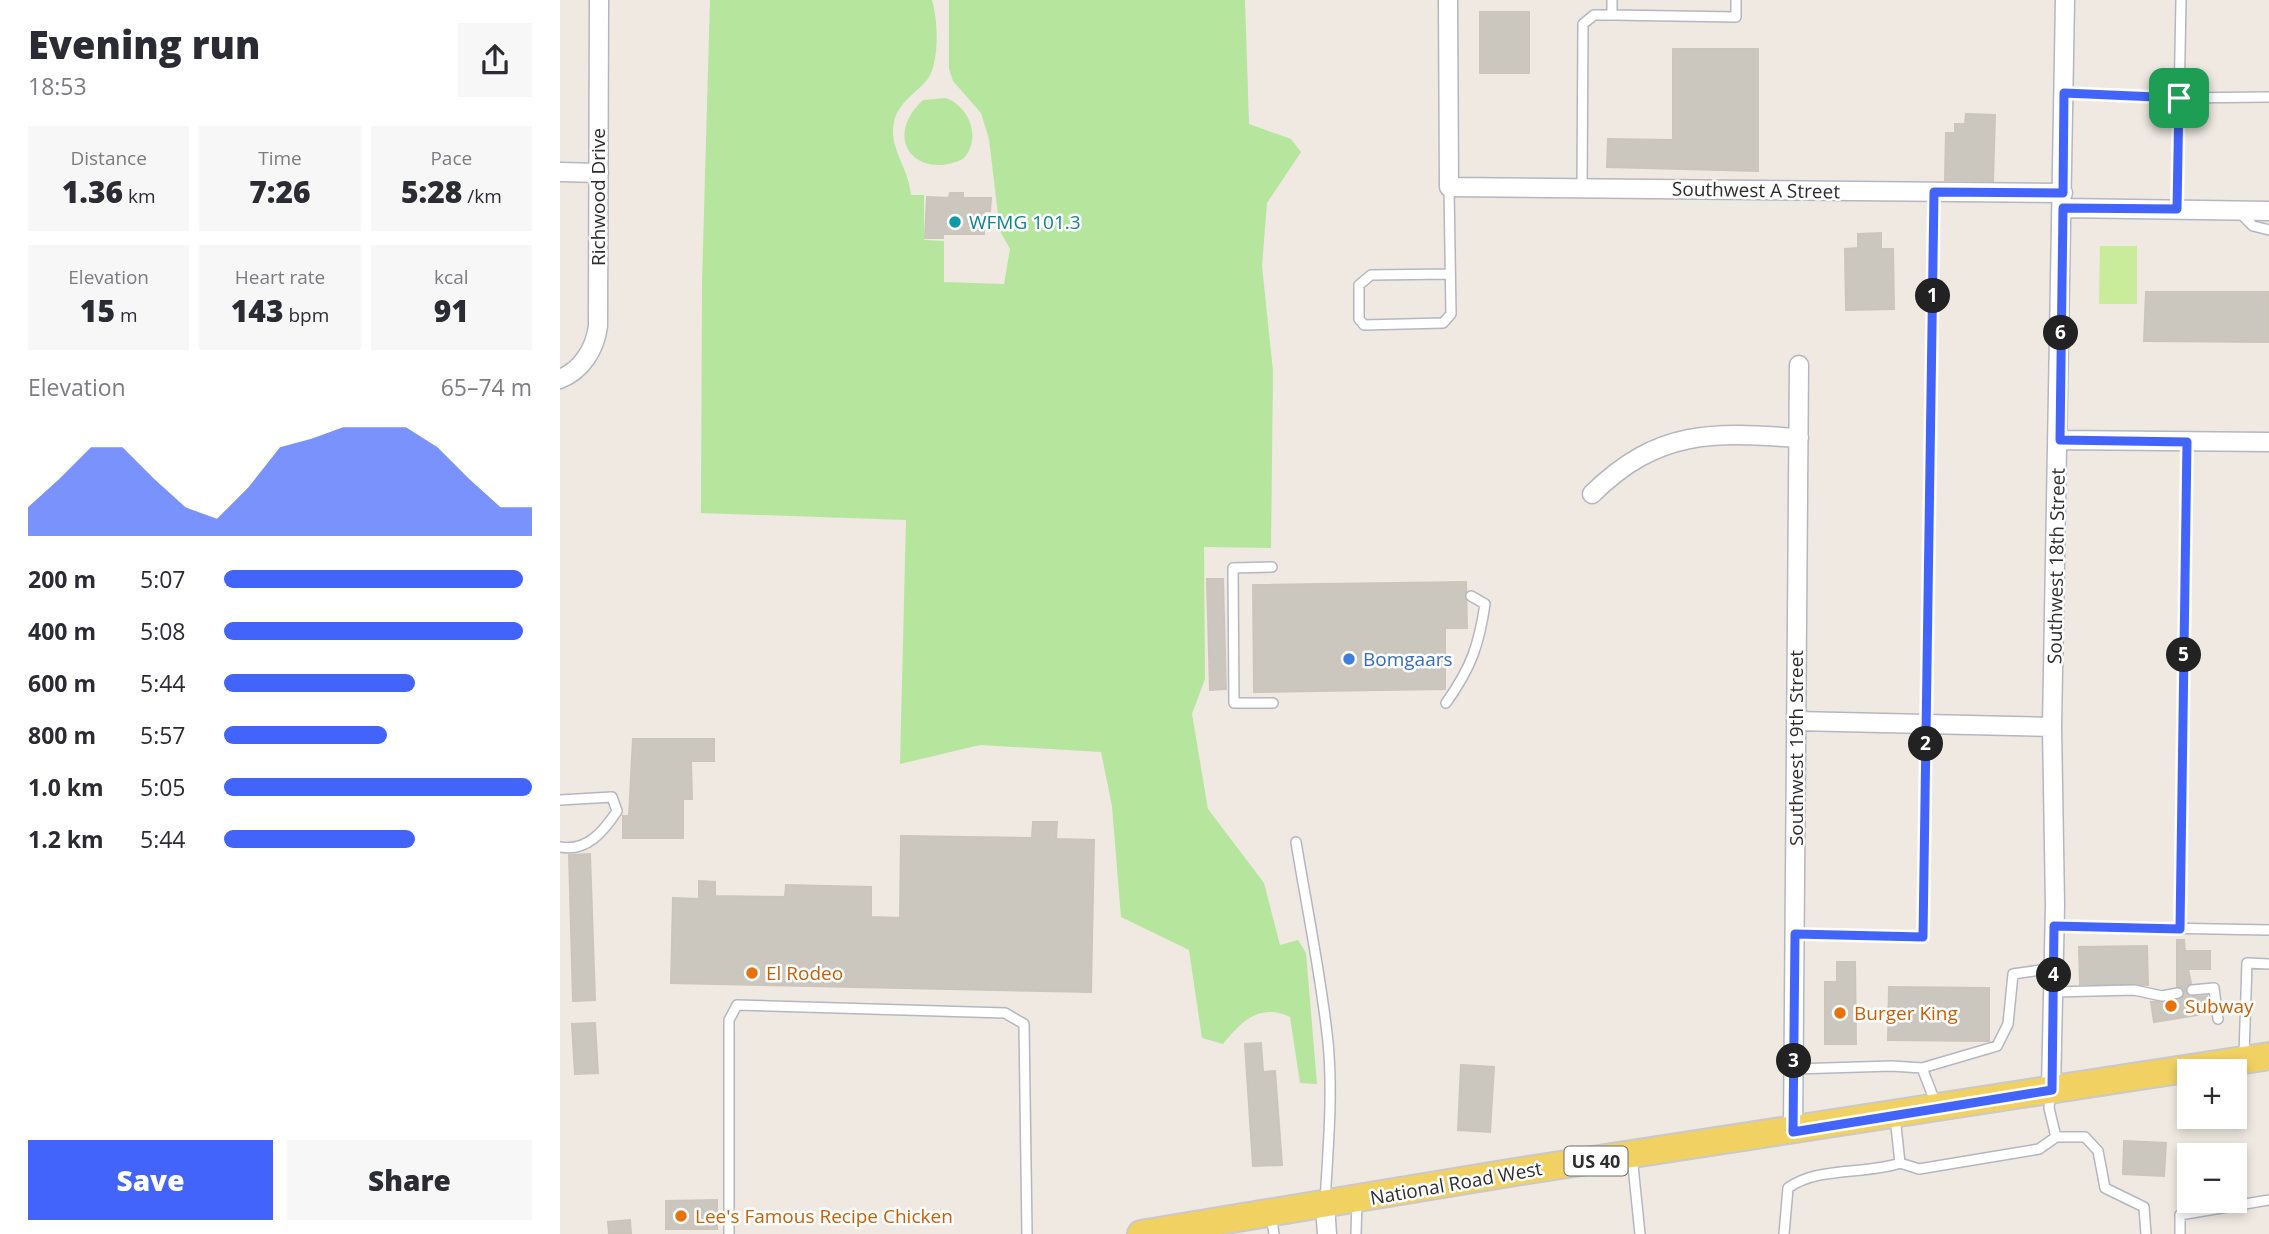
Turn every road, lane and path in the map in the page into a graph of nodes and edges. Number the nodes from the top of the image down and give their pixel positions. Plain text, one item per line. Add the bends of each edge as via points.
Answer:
1 (599, 0) edge
2 (1448, 0) edge
3 (1612, 0) edge
4 (1736, 0) edge
5 (2066, 0) edge
6 (2181, 0) edge
7 (1612, 15) junction
8 (2064, 93) junction
9 (2269, 97) edge
10 (2179, 98) junction
11 (560, 172) edge
12 (599, 173) junction
13 (1449, 187) junction
14 (1582, 189) junction
15 (1934, 192) junction
16 (2063, 200) junction
17 (2177, 209) junction
18 (2237, 210) junction
19 (2269, 211) edge
20 (2269, 230) edge
21 (1450, 274) junction
22 (1799, 365) dead end
23 (560, 379) edge
24 (1799, 438) junction
25 (2060, 440) junction
26 (2187, 442) junction
27 (2269, 442) edge
28 (1592, 494) dead end
29 (1272, 567) dead end
30 (1471, 596) dead end
31 (1273, 703) dead end
32 (1446, 703) dead end
33 (1796, 721) junction
34 (1926, 724) junction
35 (2052, 727) junction
36 (560, 800) edge
37 (1296, 842) dead end
38 (560, 847) edge
39 (2054, 926) junction
40 (2180, 929) junction
41 (2269, 930) edge
42 (1795, 934) junction
43 (2269, 964) edge
44 (2054, 968) junction
45 (2192, 990) dead end
46 (2053, 992) junction
47 (2178, 993) dead end
48 (2218, 1019) dead end
49 (2257, 1058) edge
50 (1922, 1068) junction
51 (1794, 1069) junction
52 (2052, 1090) junction
53 (1938, 1108) junction
54 (1895, 1115) junction
55 (1793, 1132) junction
56 (2056, 1137) junction
57 (1632, 1155) junction
58 (1900, 1163) junction
59 (1357, 1200) junction
60 (2269, 1200) edge
61 (1325, 1205) junction
62 (1272, 1224) edge
63 (1182, 1231) edge
64 (729, 1234) edge
65 (1027, 1234) edge
66 (1141, 1234) edge
67 (1327, 1234) edge
68 (1356, 1234) edge
69 (1640, 1234) edge
70 (1784, 1234) edge
71 (2146, 1234) edge
72 (2180, 1234) edge

1 - 12 street, Richwood Drive
2 - 13 street
3 - 7 lane
4 - 7 lane via 1736,17
5 - 8 street, Southwest 18th Street
6 - 10 lane
7 - 14 lane via 1594,15 1583,24
8 - 10 lane
8 - 16 street, Southwest 18th Street
9 - 10 lane
10 - 17 lane
11 - 12 street
12 - 23 street, Richwood Drive via 596,338 579,367
13 - 14 street, Southwest A Street
13 - 21 lane
14 - 15 street, Southwest A Street
15 - 16 street, Southwest A Street
15 - 34 lane
16 - 17 street, Southwest A Street
16 - 25 street, Southwest 18th Street
17 - 18 street, Southwest A Street
18 - 19 street, Southwest A Street
18 - 20 lane via 2253,226
21 - 21 lane via 1451,314 1443,323 1364,325 1359,319 1359,285 1371,275
22 - 24 street, Southwest 19th Street
24 - 28 street via 1756,435 1672,441 1618,469
24 - 33 street, Southwest 19th Street
25 - 26 street
25 - 35 street, Southwest 18th Street
26 - 27 street
26 - 40 lane
29 - 31 lane via 1233,568 1234,703
30 - 32 lane via 1485,604 1476,654
33 - 34 street
33 - 42 street, Southwest 19th Street
34 - 35 street
34 - 42 lane via 1923,937
35 - 39 street, Southwest 18th Street
36 - 38 lane via 612,797 617,811 604,832 588,843
37 - 61 lane via 1320,970 1328,1045
39 - 40 lane
39 - 44 street, Southwest 18th Street
40 - 41 lane
42 - 51 street, Southwest 19th Street
43 - 49 lane via 2247,963
44 - 46 street, Southwest 18th Street
44 - 50 lane via 2013,974 2008,1024 1997,1046
45 - 48 lane via 2214,988
46 - 47 lane
46 - 52 street, Southwest 18th Street
49 - 52 main road, National Road West / US 40
50 - 51 lane
50 - 53 lane
51 - 55 street, Southwest 19th Street
52 - 53 main road, National Road West / US 40
52 - 56 lane via 2049,1108
53 - 54 main road, National Road West / US 40
54 - 55 main road, National Road West / US 40
54 - 58 lane
55 - 57 main road, National Road West / US 40
56 - 58 lane via 2039,1149 1919,1170
56 - 71 lane via 2085,1137 2098,1151 2105,1188 2144,1207
57 - 59 main road, National Road West / US 40
57 - 69 lane
58 - 70 lane via 1880,1170 1802,1178 1788,1188
59 - 61 main road, National Road West / US 40
59 - 68 lane
60 - 72 lane via 2180,1215
61 - 62 main road, National Road West / US 40
61 - 67 street
62 - 63 main road, National Road West / US 40
63 - 66 main road, National Road West / US 40
64 - 65 lane via 729,1020 737,1006 1005,1013 1024,1024

